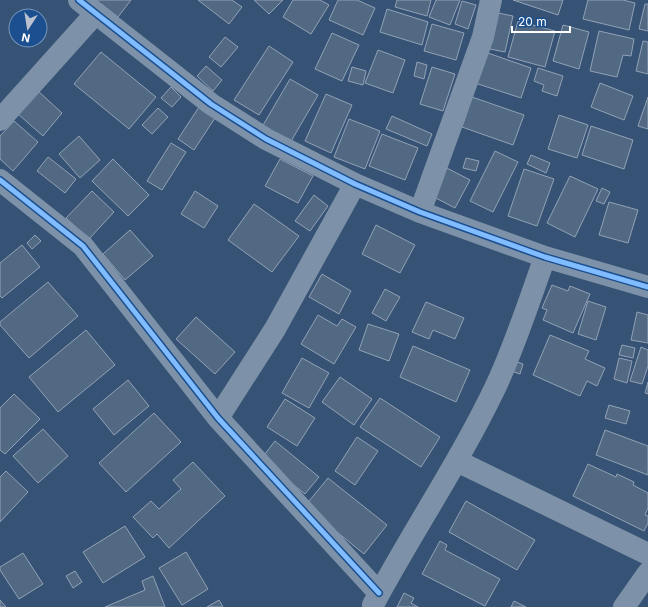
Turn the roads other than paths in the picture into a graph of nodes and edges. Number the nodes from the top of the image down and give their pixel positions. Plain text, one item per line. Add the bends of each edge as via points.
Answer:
1 (491, 0) edge
2 (87, 7) edge
3 (0, 120) edge
4 (0, 180) edge
5 (355, 184) junction
6 (420, 212) junction
7 (545, 257) junction
8 (647, 284) edge
9 (218, 418) junction
10 (457, 461) junction
11 (648, 554) edge
12 (648, 573) edge
13 (375, 600) edge
14 (624, 607) edge

1 - 6 street via 483,37
2 - 3 street
2 - 5 street via 211,104 266,139
4 - 9 street via 83,246
5 - 6 street
5 - 9 street via 275,329
6 - 7 street
7 - 8 street
7 - 10 street via 509,357
9 - 13 street
10 - 11 street
10 - 13 street
12 - 14 street

